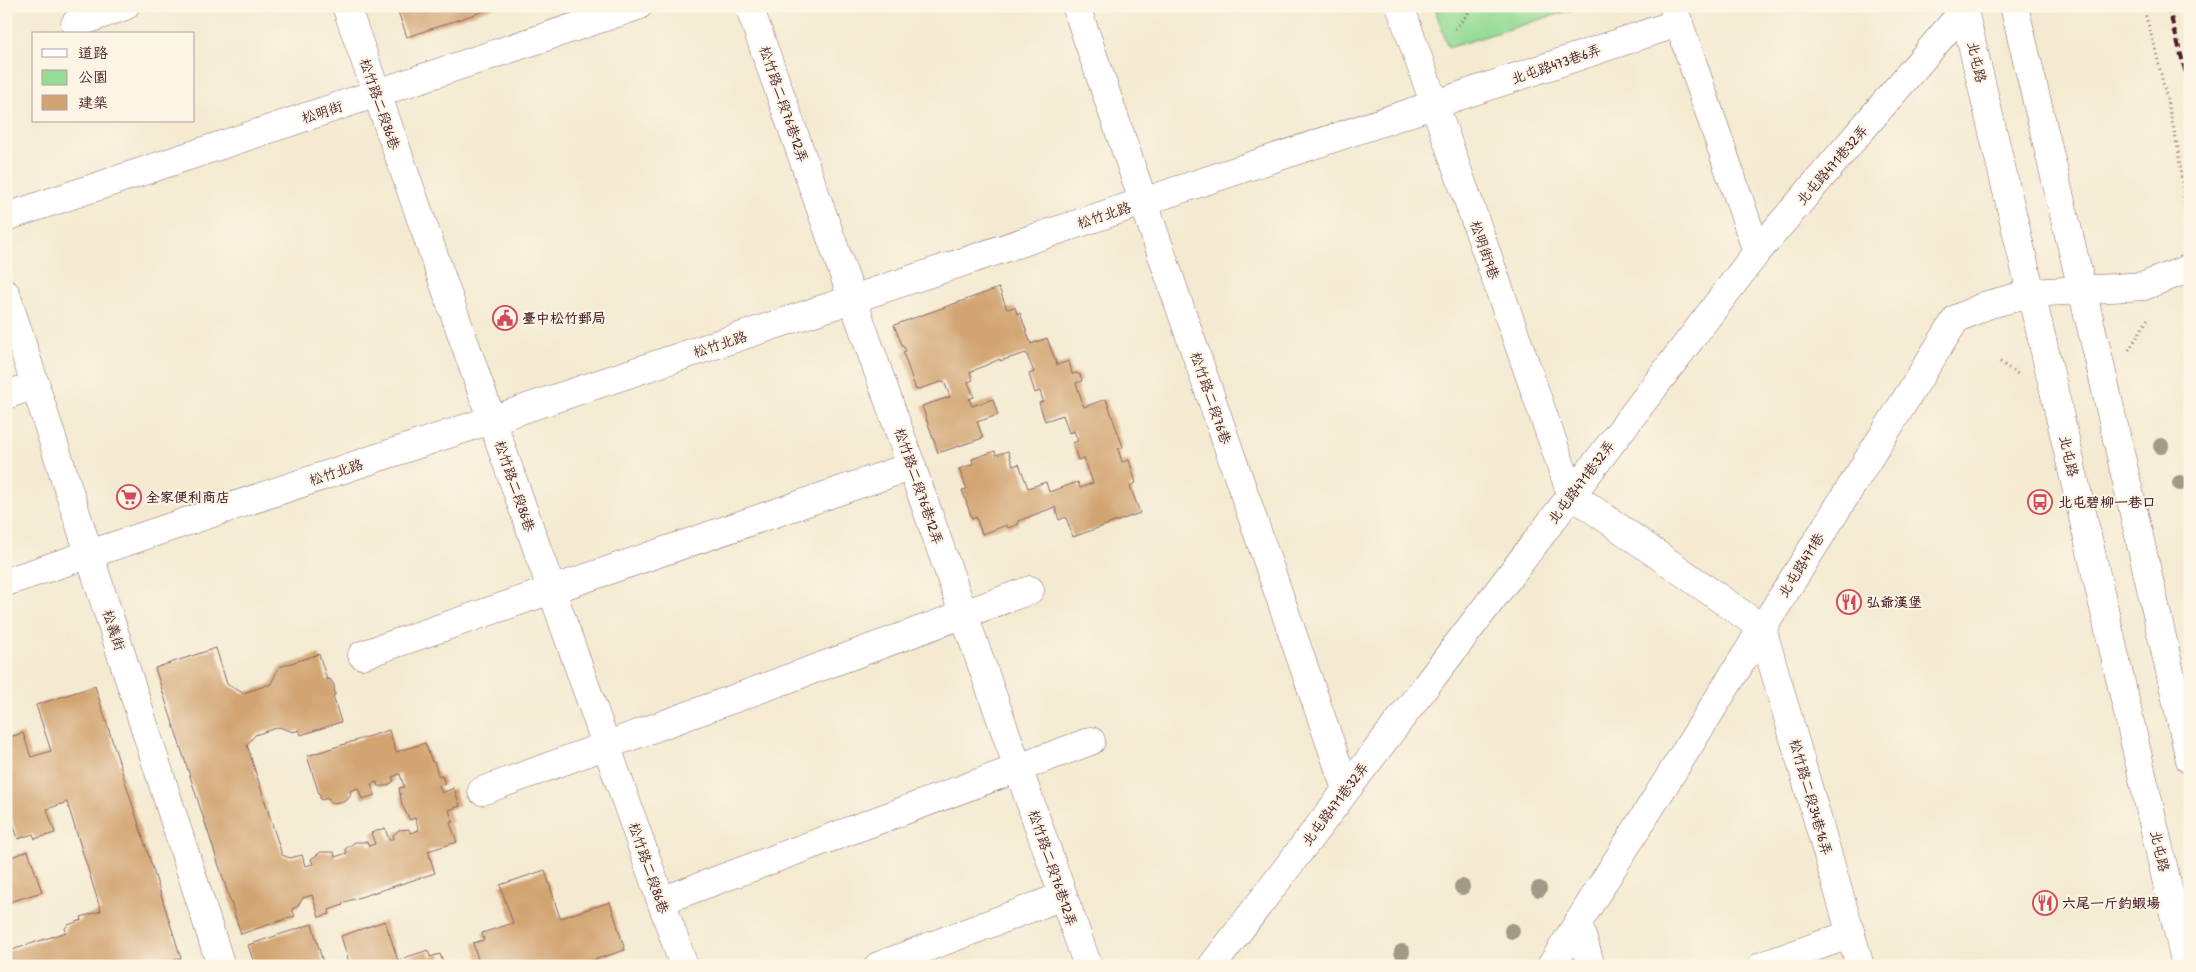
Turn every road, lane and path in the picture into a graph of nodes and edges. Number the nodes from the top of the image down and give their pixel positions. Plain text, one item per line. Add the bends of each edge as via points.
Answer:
1 (125, 6) edge
2 (346, 6) edge
3 (638, 6) edge
4 (749, 6) edge
5 (1076, 6) edge
6 (1400, 6) edge
7 (1474, 6) edge
8 (2014, 6) edge
9 (2143, 6) edge
10 (1964, 8) edge
11 (1676, 14) edge
12 (75, 24) dead end
13 (1455, 29) dead end
14 (377, 94) junction
15 (1435, 106) junction
16 (1143, 202) junction
17 (6, 217) edge
18 (1756, 252) junction
19 (2189, 258) edge
20 (2082, 290) junction
21 (2032, 293) junction
22 (6, 294) edge
23 (853, 300) junction
24 (2153, 311) dead end
25 (2126, 355) dead end
26 (2000, 362) dead end
27 (2020, 375) dead end
28 (36, 386) junction
29 (6, 395) edge
30 (492, 420) junction
31 (912, 466) junction
32 (1571, 494) junction
33 (90, 554) junction
34 (6, 582) edge
35 (1030, 590) dead end
36 (552, 591) junction
37 (964, 614) junction
38 (1762, 628) junction
39 (362, 655) dead end
40 (1091, 741) dead end
41 (606, 744) junction
42 (2190, 760) edge
43 (1018, 767) junction
44 (1346, 789) junction
45 (482, 791) dead end
46 (1063, 896) junction
47 (661, 901) junction
48 (1578, 923) junction
49 (1851, 934) junction
50 (221, 966) edge
51 (684, 966) edge
52 (878, 966) edge
53 (1088, 966) edge
54 (1212, 966) edge
55 (1551, 966) edge
56 (1591, 966) edge
57 (1762, 966) edge
58 (1860, 966) edge
59 (2186, 966) edge

1 - 12 street
2 - 14 street, 松竹路二段86巷
3 - 14 street, 松明街
4 - 23 street, 松竹路二段76巷12弄
5 - 16 street, 松竹路二段76巷
6 - 15 street, 松明街9巷
7 - 13 path
8 - 20 street
9 - 19 path via 2178,148
10 - 18 street, 北屯路471巷32弄
10 - 21 street, 北屯路
11 - 15 street, 北屯路473巷6弄
11 - 18 street, 北屯路473巷6弄
14 - 17 street, 松明街
14 - 30 street, 松竹路二段86巷
15 - 16 street, 松竹北路
15 - 32 street, 松明街9巷
16 - 23 street, 松竹北路
16 - 44 street, 松竹路二段76巷
18 - 32 street, 北屯路471巷32弄
19 - 20 street, 北屯路471巷 via 2144,286
20 - 21 street, 北屯路471巷
20 - 42 street
21 - 38 street, 北屯路471巷 via 1987,305 1956,319
21 - 59 street, 北屯路
22 - 28 street, 松義街
23 - 30 street, 松竹北路
23 - 31 street, 松竹路二段76巷12弄
24 - 25 path
26 - 27 path
28 - 29 street
28 - 33 street, 松義街
30 - 33 street, 松竹北路
30 - 36 street, 松竹路二段86巷
31 - 36 street
31 - 37 street, 松竹路二段76巷12弄
32 - 38 street
32 - 44 street, 北屯路471巷32弄
33 - 34 street, 松竹北路
33 - 50 street, 松義街
35 - 37 street
36 - 39 street
36 - 41 street, 松竹路二段86巷
37 - 41 street
37 - 43 street, 松竹路二段76巷12弄
38 - 48 street, 北屯路471巷
38 - 49 street, 松竹路二段34巷16弄
40 - 43 street
41 - 45 street
41 - 47 street, 松竹路二段86巷
43 - 46 street, 松竹路二段76巷12弄
43 - 47 street
44 - 54 street, 北屯路471巷32弄
46 - 52 street
46 - 53 street, 松竹路二段76巷12弄
47 - 51 street, 松竹路二段86巷
48 - 55 street, 北屯路471巷
48 - 56 street
49 - 57 street
49 - 58 street, 松竹路二段34巷16弄

